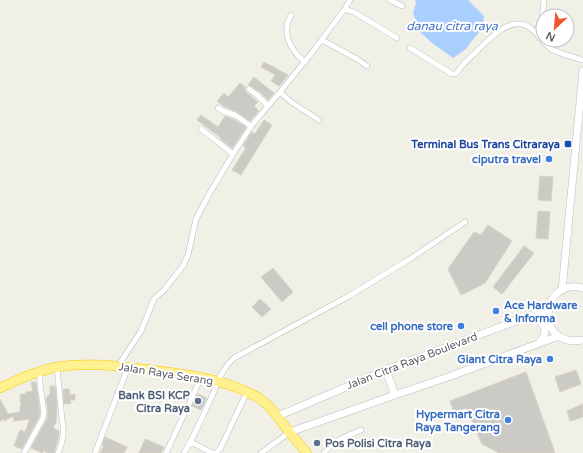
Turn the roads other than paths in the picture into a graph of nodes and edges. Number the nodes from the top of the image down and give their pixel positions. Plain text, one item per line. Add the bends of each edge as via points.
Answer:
1 (350, 0) edge
2 (390, 0) edge
3 (402, 6) dead end
4 (344, 10) junction
5 (291, 15) dead end
6 (535, 32) edge
7 (397, 38) dead end
8 (322, 40) junction
9 (410, 48) dead end
10 (550, 48) edge
11 (583, 60) edge
12 (305, 62) junction
13 (367, 66) dead end
14 (583, 71) edge
15 (249, 89) dead end
16 (280, 92) junction
17 (268, 106) junction
18 (218, 108) dead end
19 (319, 120) dead end
20 (251, 127) junction
21 (201, 129) dead end
22 (233, 154) junction
23 (465, 222) dead end
24 (583, 288) edge
25 (562, 290) junction
26 (548, 309) junction
27 (527, 316) junction
28 (559, 336) junction
29 (583, 340) edge
30 (539, 344) junction
31 (118, 366) junction
32 (57, 367) junction
33 (128, 367) junction
34 (386, 370) junction
35 (40, 371) junction
36 (201, 378) junction
37 (218, 381) junction
38 (0, 388) edge
39 (247, 392) junction
40 (395, 395) junction
41 (278, 416) junction
42 (361, 430) dead end
43 (290, 432) junction
44 (191, 442) junction
45 (24, 453) edge
46 (58, 453) edge
47 (95, 453) edge
48 (166, 453) edge
49 (184, 453) edge
50 (261, 453) edge
51 (308, 453) edge
52 (324, 453) edge

1 - 4 street
2 - 3 street
4 - 7 street via 354,12
4 - 8 street
5 - 12 street via 286,26 288,40 299,58
6 - 9 street via 520,23 508,27 494,35 456,74
8 - 12 street
8 - 13 street
10 - 11 street
12 - 16 street
14 - 25 main road
15 - 17 street
16 - 17 street
16 - 19 street
17 - 20 street
18 - 20 street via 235,115
20 - 22 street
21 - 22 street
22 - 31 street via 196,219 183,266 154,299 141,331
23 - 37 street via 349,296 234,358
24 - 25 main road via 572,287
25 - 26 main road via 551,301
26 - 27 main road, Jalan Citra Raya Boulevard
26 - 28 main road via 549,324
27 - 30 main road via 535,317 545,328
27 - 34 main road, Jalan Citra Raya Boulevard
28 - 29 main road via 575,342
28 - 30 main road
30 - 40 main road
31 - 32 highway, Jalan Raya Serang
31 - 33 highway, Jalan Raya Serang
32 - 35 highway, Jalan Raya Serang
32 - 46 street via 64,428
33 - 36 highway, Jalan Raya Serang
33 - 47 street
34 - 40 main road
34 - 41 main road, Jalan Citra Raya Boulevard
35 - 38 highway, Jalan Raya Serang
35 - 45 street via 44,413
36 - 37 highway, Jalan Raya Serang
36 - 48 street
37 - 39 highway, Jalan Raya Serang
37 - 44 street
39 - 41 highway, Jalan Raya Serang via 259,398
39 - 44 street via 216,453
40 - 43 main road
41 - 43 highway, Jalan Raya Serang
42 - 52 street via 339,439
43 - 50 street
43 - 51 highway, Jalan Raya Serang
44 - 49 street

